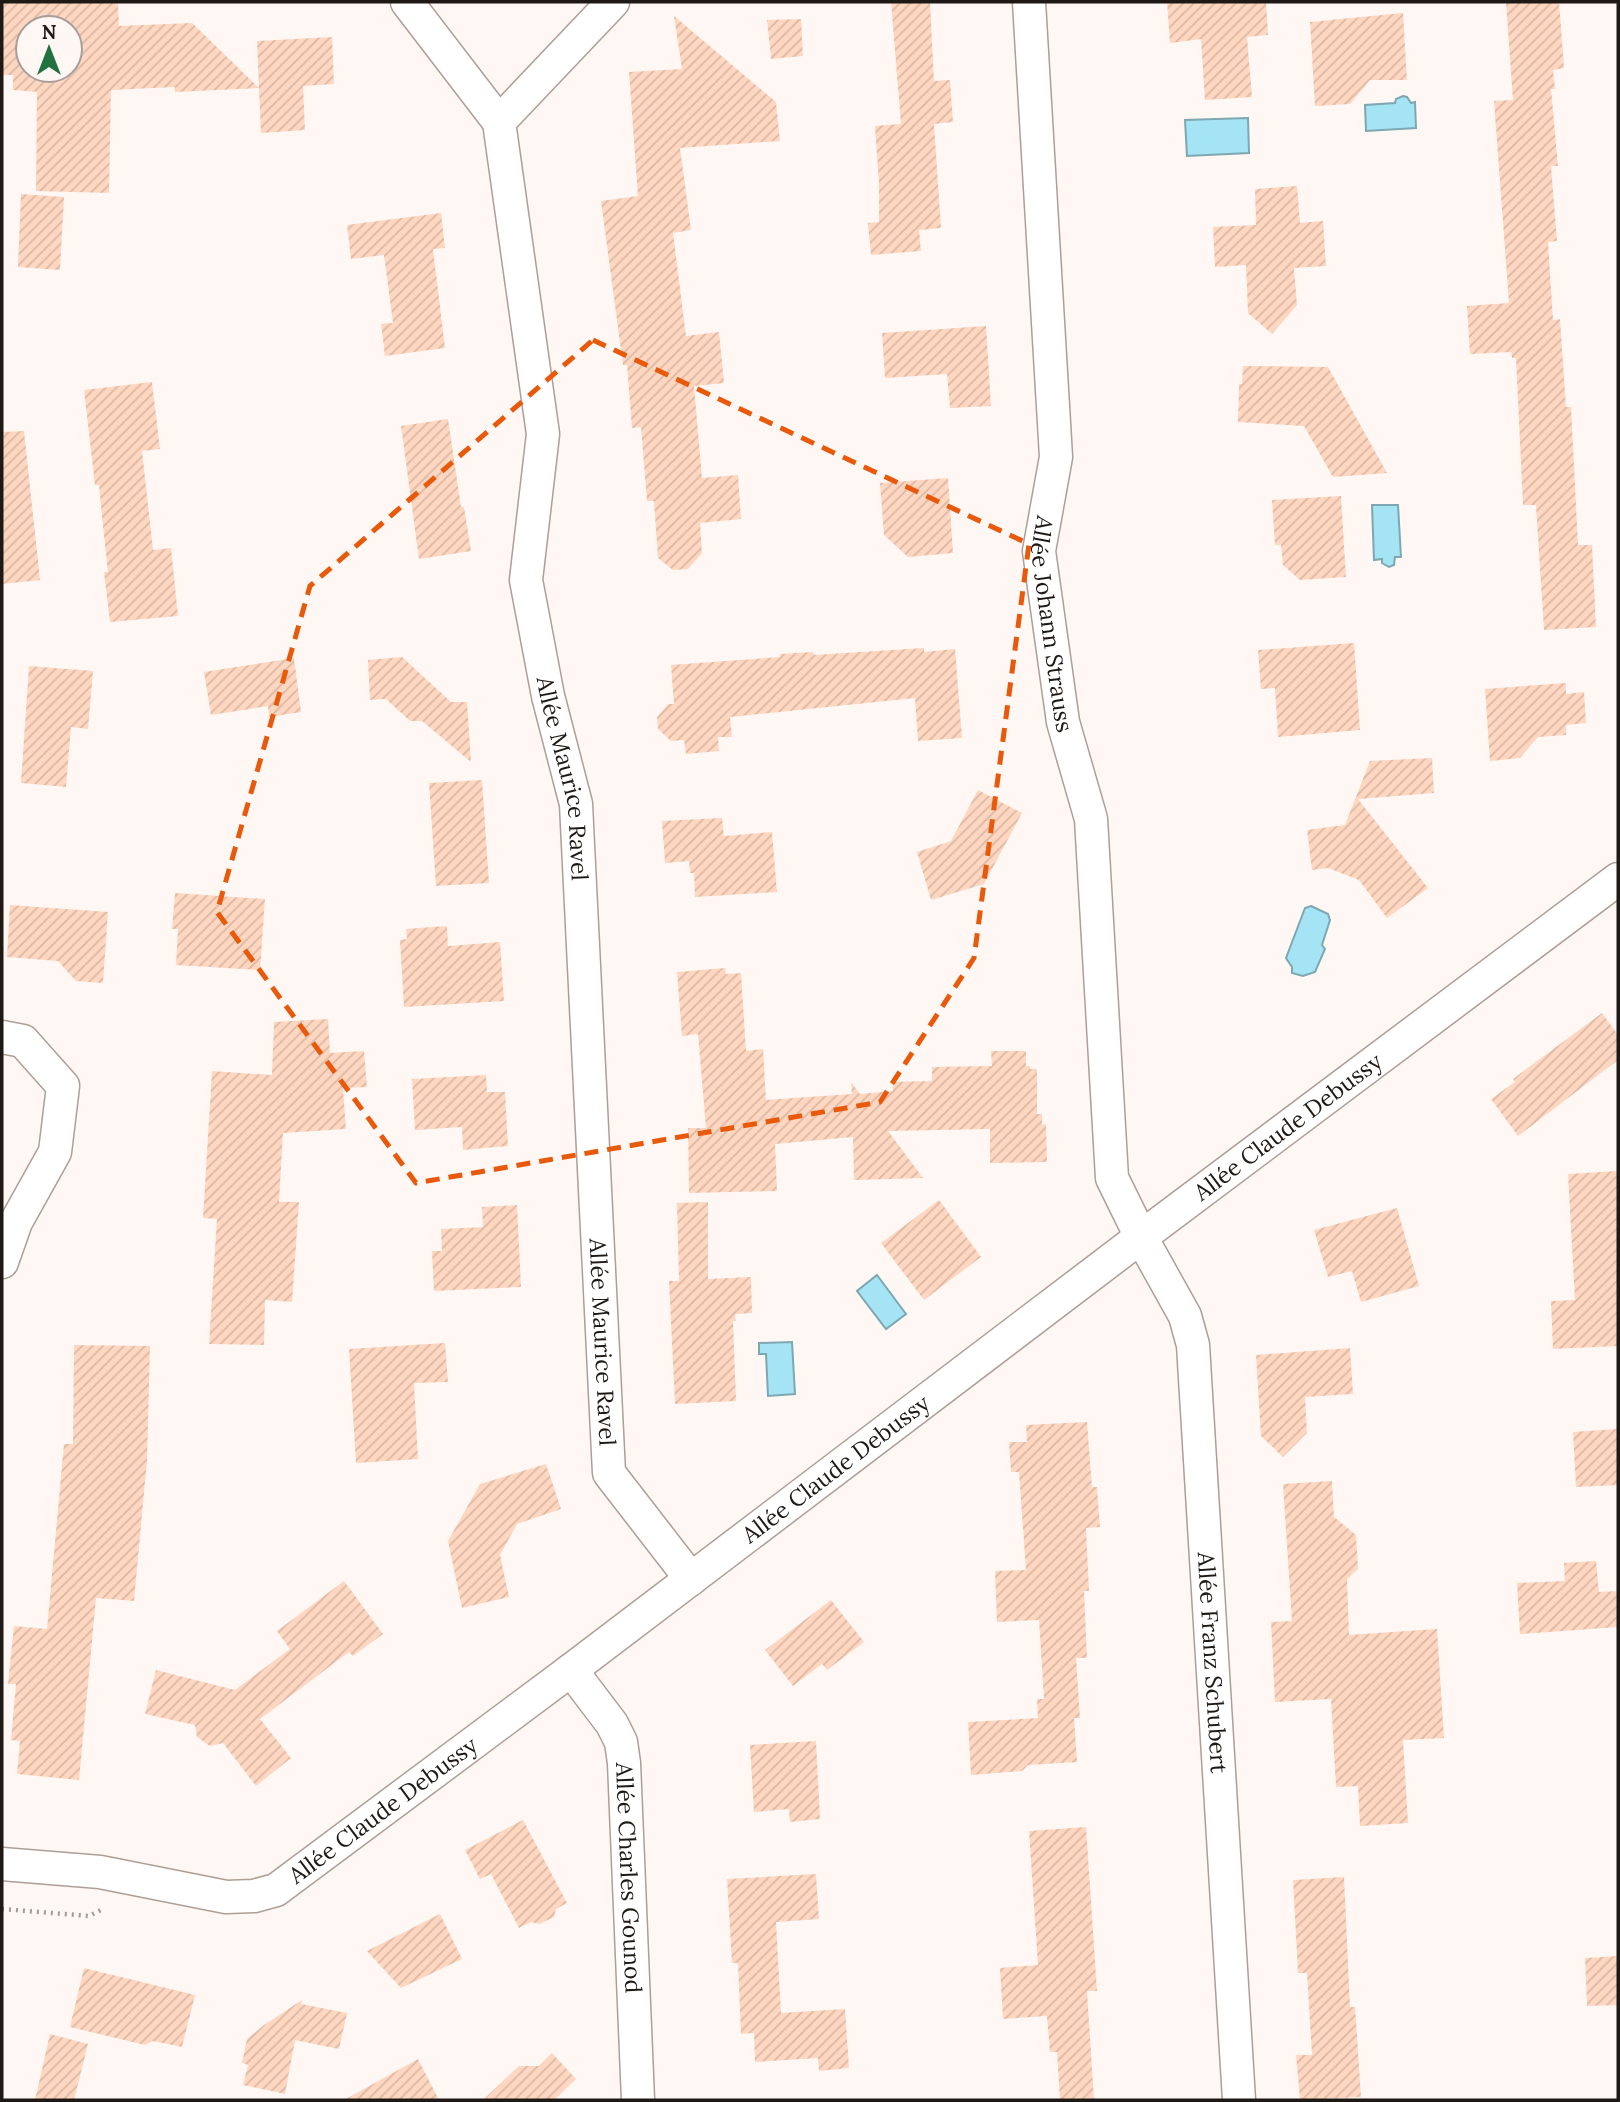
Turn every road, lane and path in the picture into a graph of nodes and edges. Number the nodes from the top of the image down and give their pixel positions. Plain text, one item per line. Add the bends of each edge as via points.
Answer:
1 (407, 2) edge
2 (614, 2) edge
3 (1029, 2) edge
4 (499, 122) junction
5 (1618, 879) edge
6 (2, 1037) edge
7 (1141, 1237) junction
8 (2, 1262) edge
9 (691, 1578) junction
10 (571, 1670) junction
11 (2, 1864) edge
12 (638, 2100) edge
13 (1239, 2100) edge

1 - 4 street
2 - 4 street
3 - 7 street, Allée Johann Strauss via 1056,457 1039,551 1063,722 1091,818 1112,1178
4 - 9 street, Allée Maurice Ravel via 543,434 526,580 548,695 576,804 609,1473
5 - 7 street, Allée Claude Debussy
6 - 8 street via 23,1041 63,1086 55,1152 16,1222
7 - 9 street, Allée Claude Debussy
7 - 13 street, Allée Franz Schubert via 1185,1316 1193,1345
9 - 10 street, Allée Claude Debussy
10 - 11 street, Allée Claude Debussy via 276,1890 226,1897 100,1872
10 - 12 street, Allée Charles Gounod via 621,1742

